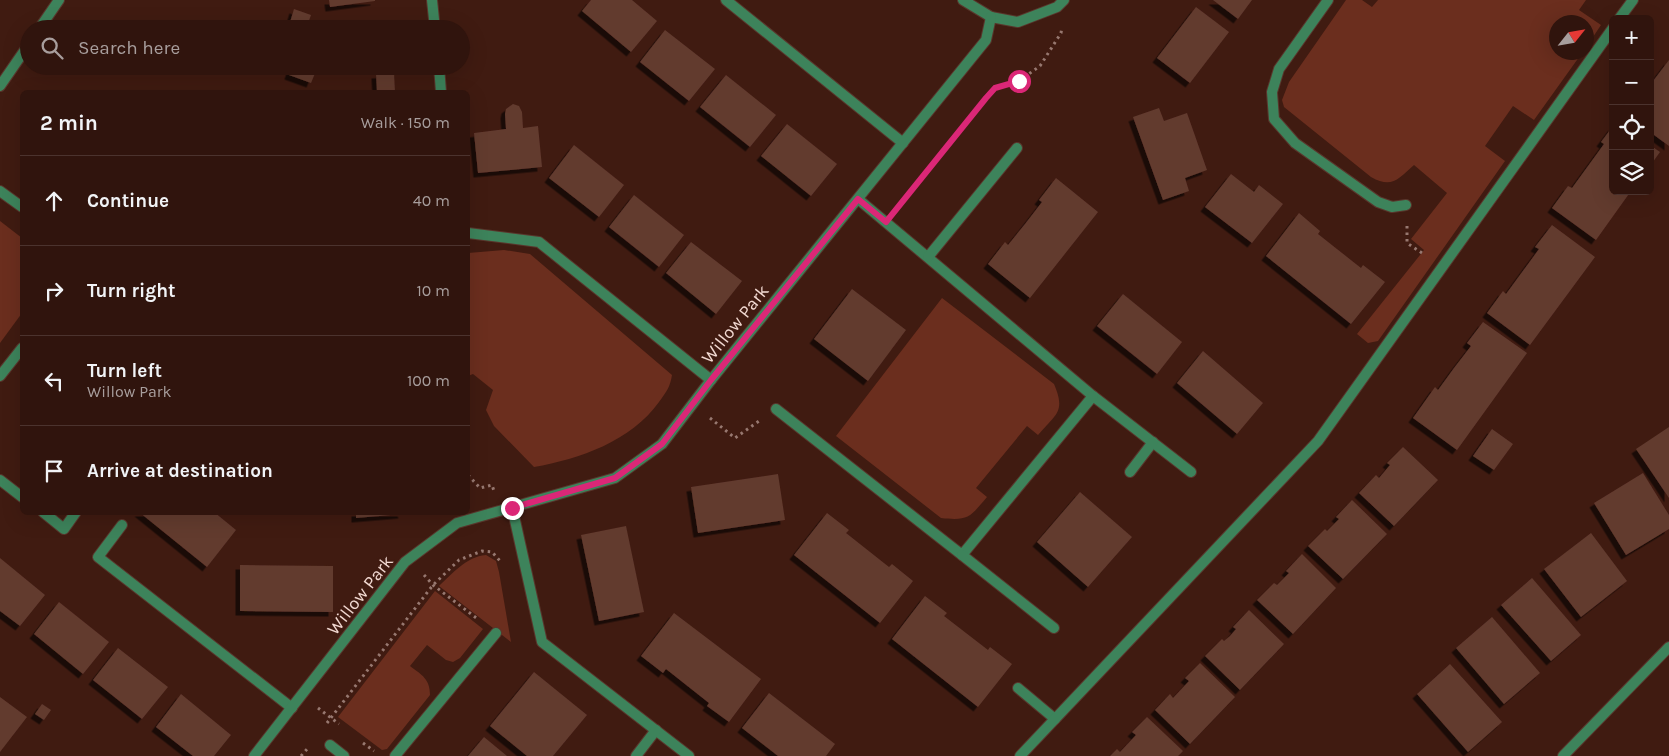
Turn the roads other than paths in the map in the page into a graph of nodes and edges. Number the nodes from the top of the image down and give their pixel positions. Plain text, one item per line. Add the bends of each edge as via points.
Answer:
1 (59, 0) edge
2 (432, 0) edge
3 (726, 0) edge
4 (963, 0) edge
5 (1064, 0) edge
6 (1328, 0) edge
7 (1633, 0) edge
8 (1622, 15) edge
9 (991, 16) junction
10 (45, 20) edge
11 (434, 20) edge
12 (1609, 34) edge
13 (20, 57) edge
14 (440, 75) edge
15 (0, 86) edge
16 (441, 90) edge
17 (903, 143) junction
18 (1017, 148) dead end
19 (0, 191) edge
20 (858, 199) junction
21 (1406, 205) road end
22 (20, 206) edge
23 (470, 233) edge
24 (928, 257) junction
25 (20, 351) edge
26 (0, 376) edge
27 (711, 380) junction
28 (1093, 396) junction
29 (776, 409) road end
30 (1153, 442) junction
31 (1130, 472) dead end
32 (1191, 472) dead end
33 (0, 480) edge
34 (20, 495) edge
35 (512, 508) junction
36 (47, 515) edge
37 (74, 515) edge
38 (122, 525) dead end
39 (962, 555) junction
40 (1054, 628) dead end
41 (496, 633) road end
42 (1669, 647) edge
43 (1018, 688) dead end
44 (292, 708) junction
45 (1054, 720) junction
46 (656, 730) junction
47 (330, 745) dead end
48 (254, 756) edge
49 (344, 756) edge
50 (395, 756) edge
51 (636, 756) edge
52 (689, 756) edge
53 (1020, 756) edge
54 (1563, 756) edge

1 - 10 street
2 - 11 street
3 - 17 street
4 - 9 street
5 - 9 street via 1057,7 1018,22
6 - 21 street via 1279,69 1272,92 1274,119 1295,143 1378,202 1392,207
7 - 8 street
9 - 17 street, Willow Park via 986,40
12 - 45 street via 1318,441
13 - 15 street
14 - 16 street
17 - 20 street, Willow Park
18 - 24 street
19 - 22 street
20 - 24 street
20 - 27 street, Willow Park
23 - 27 street via 539,242
24 - 28 street
25 - 26 street
27 - 35 street, Willow Park via 662,444 615,478
28 - 30 street
28 - 39 street
29 - 39 street
30 - 31 street
30 - 32 street
33 - 34 street
35 - 44 street, Willow Park via 457,523 409,560
35 - 46 street via 542,642
36 - 37 street via 64,529
38 - 44 street via 98,557
39 - 40 street
41 - 50 street
42 - 54 street
43 - 45 street
44 - 48 street, Willow Park
45 - 53 street
46 - 51 street
46 - 52 street
47 - 49 street

